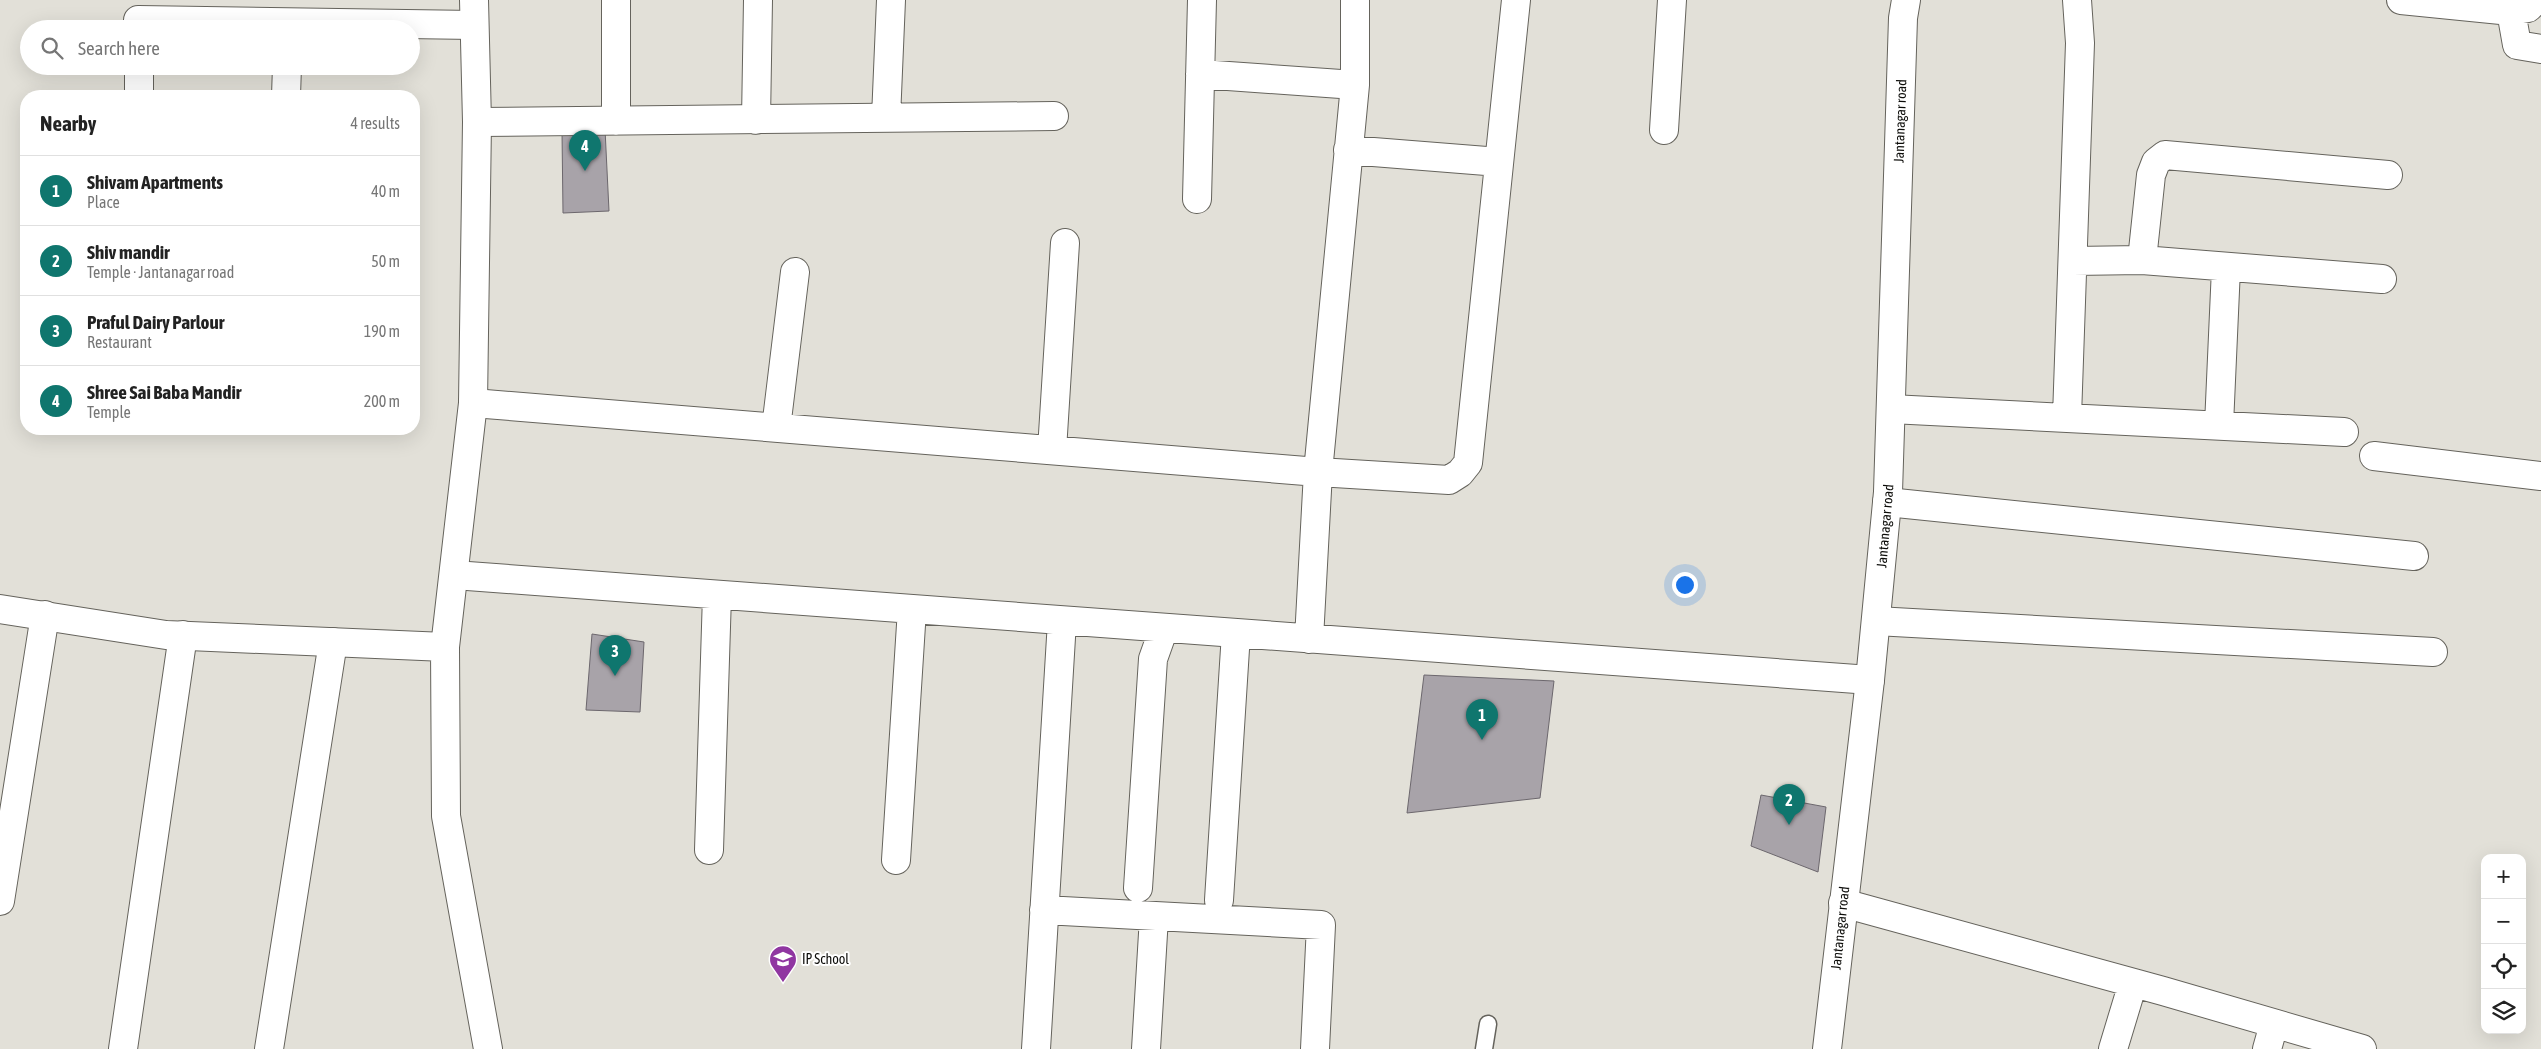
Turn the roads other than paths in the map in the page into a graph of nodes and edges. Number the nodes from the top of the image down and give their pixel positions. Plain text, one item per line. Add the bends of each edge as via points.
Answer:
1 (616, 0) edge
2 (758, 0) edge
3 (891, 0) edge
4 (1202, 0) edge
5 (1355, 0) edge
6 (1516, 0) edge
7 (1672, 0) edge
8 (1906, 0) edge
9 (2077, 0) edge
10 (2401, 0) edge
11 (2536, 0) edge
12 (2511, 11) junction
13 (474, 13) edge
14 (138, 16) edge
15 (205, 20) edge
16 (366, 20) edge
17 (2541, 49) edge
18 (1200, 74) junction
19 (139, 75) edge
20 (287, 75) edge
21 (1355, 85) junction
22 (139, 90) edge
23 (286, 90) edge
24 (1054, 116) dead end
25 (886, 118) junction
26 (756, 120) junction
27 (616, 121) junction
28 (477, 122) junction
29 (1664, 130) dead end
30 (1348, 150) junction
31 (1499, 162) junction
32 (2388, 174) dead end
33 (1197, 200) dead end
34 (1065, 243) dead end
35 (2142, 260) junction
36 (2072, 261) junction
37 (2226, 268) junction
38 (795, 272) dead end
39 (2382, 279) dead end
40 (472, 403) junction
41 (1891, 409) junction
42 (2067, 417) junction
43 (2219, 425) junction
44 (776, 428) junction
45 (2344, 432) dead end
46 (1052, 450) junction
47 (2374, 456) dead end
48 (1318, 472) junction
49 (2541, 476) edge
50 (1887, 502) junction
51 (2414, 556) dead end
52 (454, 575) junction
53 (718, 595) junction
54 (0, 608) edge
55 (912, 609) junction
56 (45, 615) junction
57 (1062, 620) junction
58 (1876, 621) junction
59 (1164, 628) junction
60 (1236, 633) junction
61 (183, 635) junction
62 (1309, 639) junction
63 (333, 642) junction
64 (445, 647) junction
65 (2432, 652) dead end
66 (1870, 680) junction
67 (709, 850) dead end
68 (896, 860) dead end
69 (1138, 888) dead end
70 (1219, 900) dead end
71 (0, 901) edge
72 (1843, 903) junction
73 (1044, 910) junction
74 (1154, 917) junction
75 (2133, 983) junction
76 (1488, 1024) dead end
77 (2271, 1036) edge
78 (123, 1049) edge
79 (268, 1049) edge
80 (488, 1049) edge
81 (1036, 1049) edge
82 (1146, 1049) edge
83 (1316, 1049) edge
84 (1484, 1049) edge
85 (1827, 1049) edge
86 (2113, 1049) edge
87 (2362, 1049) edge

1 - 27 street
2 - 26 street
3 - 25 street
4 - 18 street
5 - 21 street
6 - 31 street
7 - 29 street
8 - 41 street, Jantanagar road
9 - 36 street via 2080,43
10 - 12 street
11 - 12 street via 2528,8
12 - 17 street via 2518,45
13 - 16 street
13 - 28 street
14 - 15 street
18 - 21 street
18 - 33 street
19 - 22 street
20 - 23 street
21 - 30 street
24 - 25 street
25 - 26 street
26 - 27 street
27 - 28 street
28 - 40 street
30 - 31 street
30 - 48 street
31 - 48 street via 1468,463 1449,480
32 - 35 street via 2165,155 2156,162 2151,175
34 - 46 street
35 - 36 street
35 - 37 street
36 - 42 street
37 - 39 street
37 - 43 street
38 - 44 street
40 - 44 street
40 - 52 street
41 - 42 street
41 - 50 street, Jantanagar road
42 - 43 street
43 - 45 street
44 - 46 street
46 - 48 street
47 - 49 street
48 - 62 street
50 - 51 street
50 - 58 street, Jantanagar road
52 - 53 street
52 - 64 street
53 - 55 street
53 - 67 street
54 - 56 street
55 - 57 street
55 - 68 street
56 - 61 street
56 - 71 street
57 - 59 street
57 - 73 street
58 - 65 street
58 - 66 street, Jantanagar road
59 - 60 street
59 - 69 street via 1153,659
60 - 62 street
60 - 70 street
61 - 63 street
61 - 78 street
62 - 66 street
63 - 64 street
63 - 79 street
64 - 80 street via 446,816
66 - 72 street, Jantanagar road
72 - 75 street
72 - 85 street, Jantanagar road
73 - 74 street
73 - 81 street
74 - 82 street
74 - 83 street via 1321,926
75 - 77 street
75 - 86 street
76 - 84 lane
77 - 87 street

